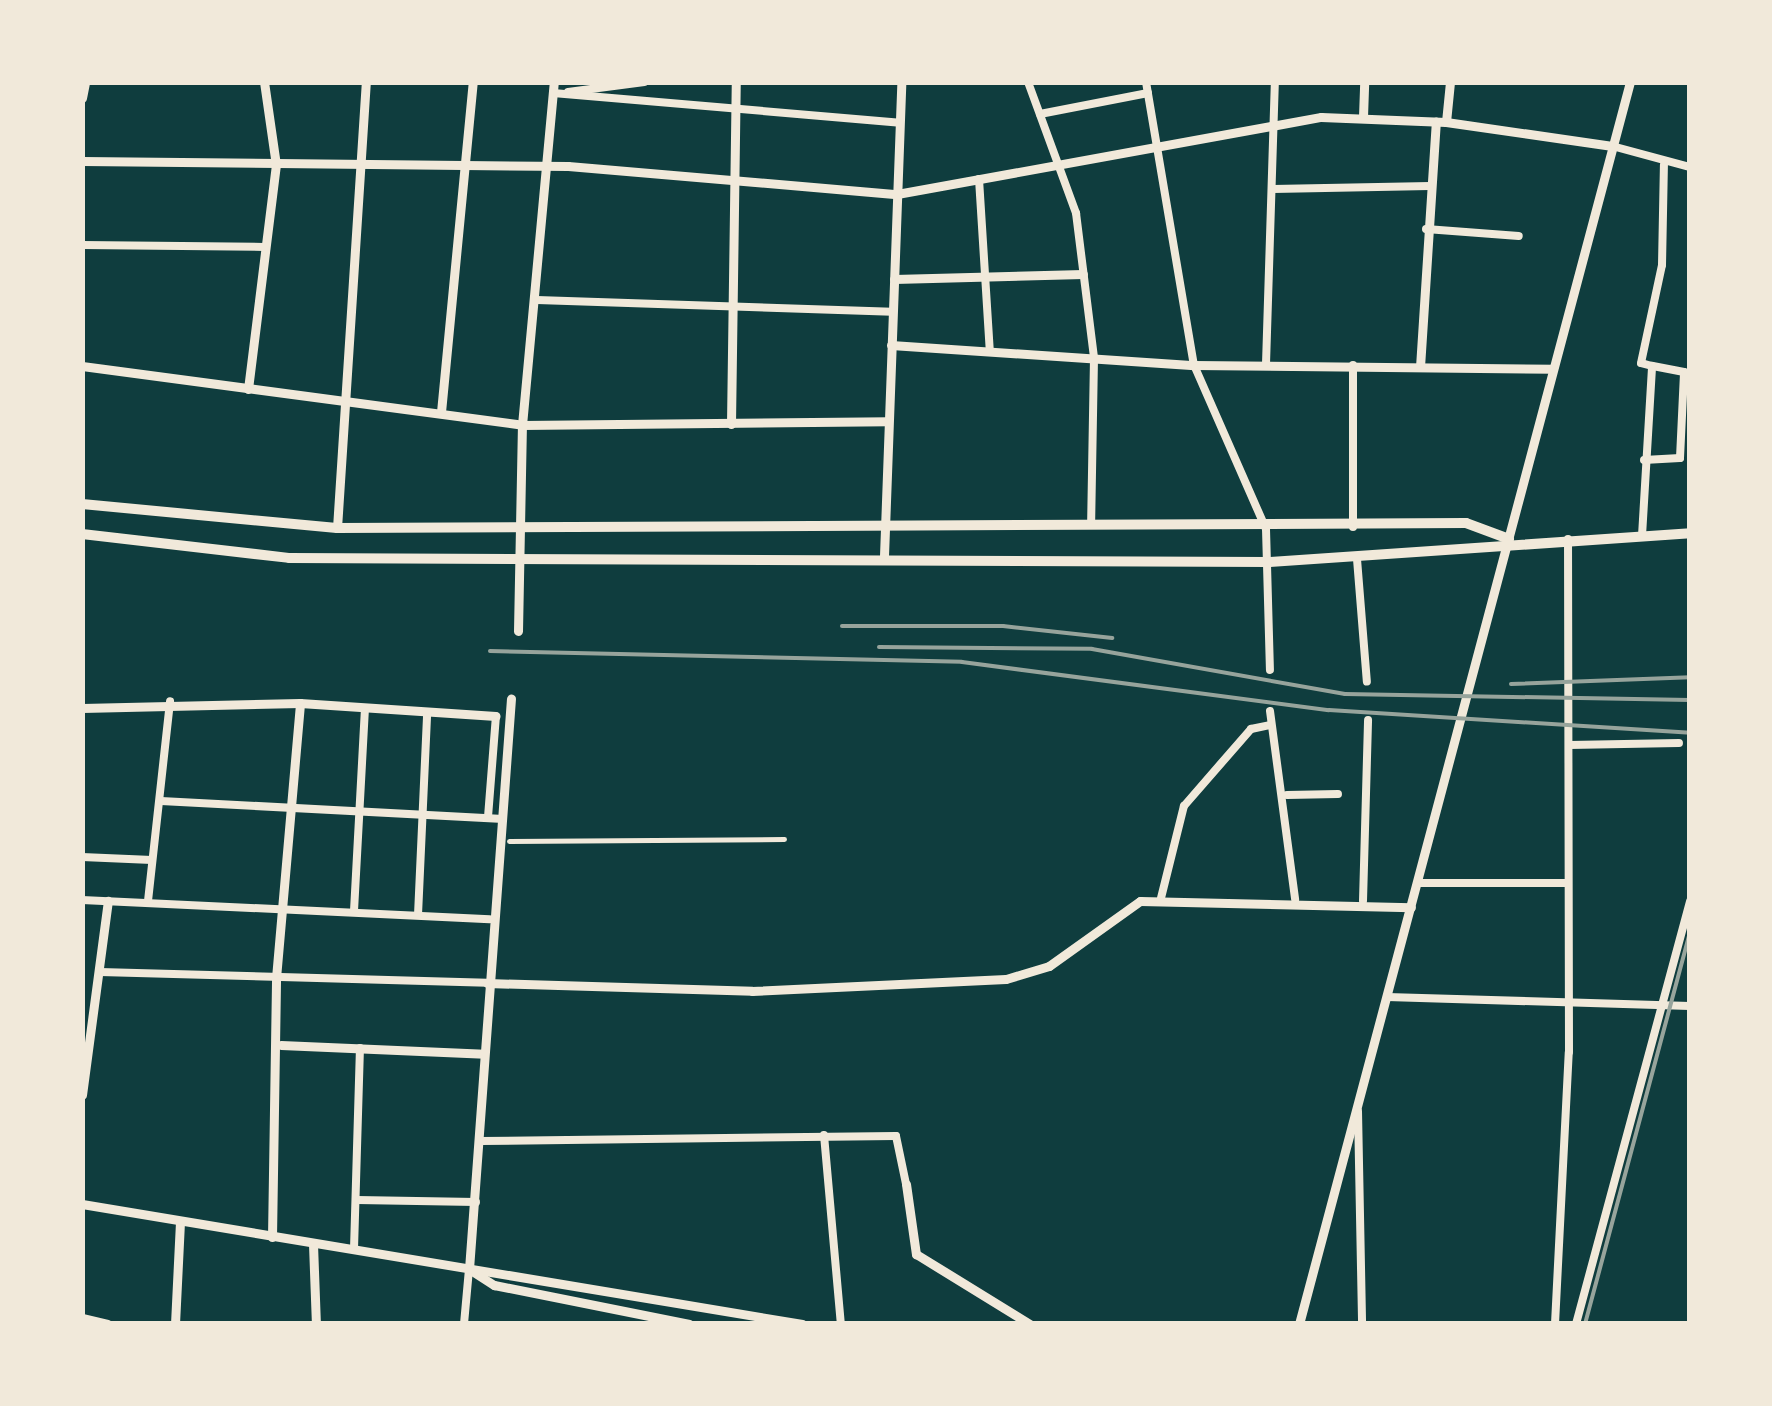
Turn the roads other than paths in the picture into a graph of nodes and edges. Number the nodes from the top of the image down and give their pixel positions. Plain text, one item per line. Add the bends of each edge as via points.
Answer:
1 (84, 82) edge
2 (264, 82) edge
3 (366, 82) edge
4 (474, 82) edge
5 (644, 82) edge
6 (736, 82) edge
7 (901, 82) edge
8 (1028, 82) edge
9 (1275, 82) edge
10 (1364, 82) edge
11 (1450, 82) edge
12 (1630, 82) edge
13 (554, 88) edge
14 (1148, 88) edge
15 (82, 98) edge
16 (742, 108) junction
17 (1040, 114) junction
18 (1363, 117) junction
19 (1441, 122) junction
20 (900, 123) junction
21 (1274, 124) junction
22 (1160, 146) junction
23 (1612, 146) junction
24 (82, 161) edge
25 (276, 165) junction
26 (1060, 165) junction
27 (1664, 165) junction
28 (1690, 167) edge
29 (361, 169) junction
30 (548, 169) junction
31 (465, 171) junction
32 (739, 178) junction
33 (979, 179) junction
34 (1430, 186) junction
35 (1273, 189) junction
36 (897, 194) junction
37 (1426, 229) junction
38 (1519, 236) dead end
39 (82, 244) edge
40 (264, 247) junction
41 (1083, 274) junction
42 (984, 276) junction
43 (894, 278) junction
44 (537, 300) junction
45 (735, 307) junction
46 (892, 312) junction
47 (891, 345) junction
48 (990, 352) junction
49 (1094, 358) junction
50 (1266, 364) junction
51 (1194, 365) junction
52 (1353, 365) junction
53 (82, 366) edge
54 (1652, 366) junction
55 (1420, 367) junction
56 (1552, 369) junction
57 (248, 389) junction
58 (344, 399) junction
59 (441, 412) junction
60 (888, 421) junction
61 (731, 424) junction
62 (522, 425) junction
63 (1644, 460) junction
64 (82, 504) edge
65 (886, 522) junction
66 (1092, 524) junction
67 (519, 526) junction
68 (1353, 527) junction
69 (337, 528) junction
70 (1266, 528) junction
71 (1690, 533) edge
72 (82, 534) edge
73 (1642, 536) junction
74 (1568, 539) junction
75 (1510, 540) junction
76 (884, 556) junction
77 (520, 557) junction
78 (1357, 559) junction
79 (1269, 562) junction
80 (518, 632) dead end
81 (1270, 670) dead end
82 (1367, 682) dead end
83 (512, 699) dead end
84 (170, 701) junction
85 (300, 703) junction
86 (82, 708) edge
87 (365, 708) junction
88 (1270, 711) dead end
89 (427, 713) junction
90 (496, 716) joint
91 (1368, 720) dead end
92 (1270, 725) junction
93 (1679, 743) dead end
94 (1570, 745) junction
95 (1338, 794) dead end
96 (1287, 795) junction
97 (161, 801) junction
98 (288, 808) junction
99 (359, 811) junction
100 (422, 815) junction
101 (488, 818) junction
102 (500, 819) junction
103 (784, 839) dead end
104 (510, 842) dead end
105 (82, 857) edge
106 (152, 860) junction
107 (1418, 882) junction
108 (1568, 883) junction
109 (1162, 898) junction
110 (1295, 899) junction
111 (82, 900) edge
112 (108, 901) junction
113 (1363, 901) junction
114 (1690, 901) edge
115 (148, 902) junction
116 (280, 907) junction
117 (1411, 907) junction
118 (354, 911) junction
119 (418, 915) junction
120 (490, 918) junction
121 (100, 972) junction
122 (276, 978) junction
123 (487, 983) junction
124 (1387, 998) junction
125 (1570, 1004) junction
126 (1661, 1005) junction
127 (1690, 1006) edge
128 (87, 1030) edge
129 (281, 1045) junction
130 (360, 1048) junction
131 (484, 1054) junction
132 (82, 1095) edge
133 (1358, 1107) junction
134 (824, 1135) junction
135 (481, 1142) junction
136 (906, 1184) joint
137 (357, 1200) junction
138 (476, 1202) junction
139 (82, 1204) edge
140 (180, 1221) junction
141 (272, 1237) junction
142 (313, 1244) junction
143 (354, 1249) junction
144 (468, 1269) junction
145 (82, 1318) edge
146 (645, 1319) edge
147 (107, 1324) edge
148 (175, 1324) edge
149 (316, 1324) edge
150 (464, 1324) edge
151 (689, 1324) edge
152 (802, 1324) edge
153 (841, 1324) edge
154 (1030, 1324) edge
155 (1300, 1324) edge
156 (1362, 1324) edge
157 (1555, 1324) edge
158 (1576, 1324) edge

1 - 15 street
2 - 25 street
3 - 29 street
4 - 31 street
5 - 13 street
6 - 16 street
7 - 20 street
8 - 17 street
9 - 21 street
10 - 18 street
11 - 19 street
12 - 23 street
13 - 16 street
13 - 30 street
14 - 17 street
14 - 22 street
16 - 20 street
16 - 32 street
17 - 26 street
18 - 19 street
18 - 21 street
19 - 23 street
19 - 34 street
20 - 36 street
21 - 22 street
21 - 35 street
22 - 26 street
22 - 51 street
23 - 27 street via 1661,154
23 - 56 street
24 - 25 street
25 - 29 street
25 - 40 street
26 - 33 street
26 - 41 street
27 - 28 street
27 - 54 street via 1662,265 1640,364
29 - 31 street
29 - 58 street
30 - 31 street
30 - 32 street
30 - 44 street
31 - 59 street
32 - 36 street
32 - 45 street
33 - 36 street
33 - 42 street
34 - 35 street
34 - 37 street
35 - 50 street
36 - 43 street
37 - 38 street
37 - 55 street
39 - 40 street
40 - 57 street
41 - 42 street
41 - 49 street
42 - 43 street
42 - 48 street
43 - 46 street
44 - 45 street
44 - 62 street
45 - 46 street
45 - 61 street
46 - 47 street
47 - 48 street
47 - 60 street
48 - 49 street
49 - 51 street
49 - 66 street
50 - 51 street
50 - 52 street
51 - 70 street
52 - 55 street
52 - 68 street
53 - 57 street
54 - 63 street
54 - 63 street via 1684,372 1680,458
55 - 56 street
56 - 75 street
57 - 58 street
58 - 59 street
58 - 69 street
59 - 62 street
60 - 61 street
60 - 65 street
61 - 62 street
62 - 67 street
63 - 73 street
64 - 69 main road
65 - 66 main road
65 - 67 main road
65 - 76 street
66 - 70 main road
67 - 69 main road
67 - 77 street
68 - 70 main road
68 - 75 main road via 1466,523
70 - 79 street
71 - 73 main road
72 - 77 main road via 290,558
73 - 74 main road
74 - 75 main road
74 - 94 street
75 - 78 main road via 1465,554
75 - 107 street
76 - 77 main road
76 - 79 main road
77 - 80 street
78 - 79 main road
78 - 82 street
79 - 81 street
83 - 102 street
84 - 85 street
84 - 86 street
84 - 97 street
85 - 87 street
85 - 98 street
87 - 89 street
87 - 99 street
88 - 92 street
89 - 90 street
89 - 100 street
90 - 101 street
91 - 113 street
92 - 96 street
92 - 109 street via 1252,729 1184,806
93 - 94 street
94 - 108 street
95 - 96 street
96 - 110 street
97 - 98 street
97 - 106 street
98 - 99 street
98 - 116 street
99 - 100 street
99 - 118 street
100 - 101 street
100 - 119 street
101 - 102 street
102 - 120 street
103 - 104 street
105 - 106 street
106 - 115 street
107 - 108 street
107 - 117 street
108 - 125 street
109 - 110 street
109 - 123 street via 1118,909 1049,966 1006,979 752,991
110 - 113 street
111 - 112 street
112 - 115 street
112 - 121 street
113 - 117 street
114 - 126 street
115 - 116 street
116 - 118 street
116 - 122 street
117 - 124 street
118 - 119 street
119 - 120 street
120 - 123 street
121 - 122 street
121 - 128 street
122 - 123 street
122 - 129 street
123 - 131 street
124 - 125 street
124 - 133 street
125 - 126 street
125 - 157 street
126 - 127 street
126 - 158 street
128 - 132 street
129 - 130 street
129 - 141 street
130 - 131 street
130 - 137 street
131 - 135 street
133 - 155 street
133 - 156 street
134 - 135 street
134 - 136 street via 896,1136
134 - 153 street
135 - 138 street
136 - 154 street via 916,1254
137 - 138 street
137 - 143 street
138 - 144 street
139 - 140 street
140 - 141 street
140 - 148 street
141 - 142 street
142 - 143 street
142 - 149 street
143 - 144 street
144 - 146 street via 494,1285
144 - 150 street
144 - 152 street via 497,1266
145 - 147 street
146 - 151 street

